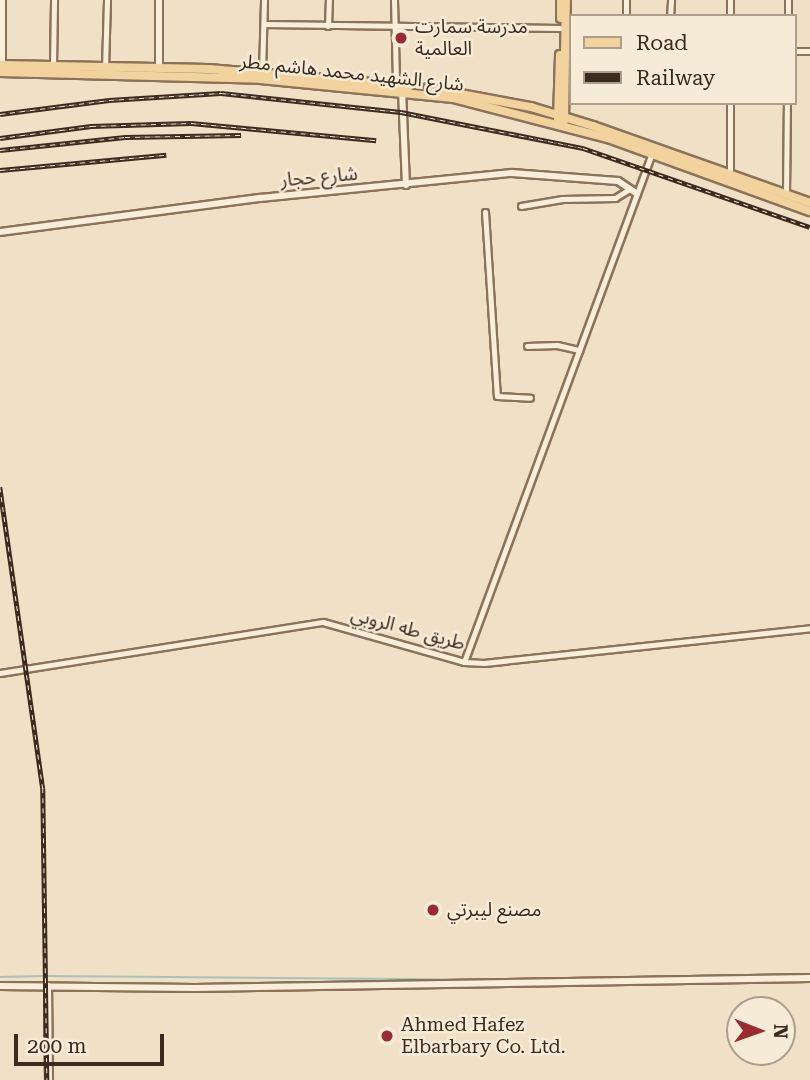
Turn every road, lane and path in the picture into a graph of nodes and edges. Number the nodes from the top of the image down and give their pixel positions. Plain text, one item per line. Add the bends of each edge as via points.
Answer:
1 (2, 0) edge
2 (54, 0) edge
3 (107, 0) edge
4 (159, 0) edge
5 (264, 0) edge
6 (328, 0) edge
7 (394, 0) edge
8 (561, 0) edge
9 (566, 0) edge
10 (395, 23) junction
11 (265, 24) junction
12 (328, 26) junction
13 (560, 28) junction
14 (568, 52) edge
15 (53, 66) junction
16 (1, 67) edge
17 (105, 68) junction
18 (159, 72) junction
19 (262, 73) junction
20 (399, 87) junction
21 (730, 105) edge
22 (787, 105) edge
23 (561, 120) junction
24 (652, 153) junction
25 (730, 173) junction
26 (406, 186) junction
27 (628, 190) junction
28 (637, 194) junction
29 (786, 194) junction
30 (810, 203) edge
31 (521, 206) dead end
32 (810, 211) edge
33 (485, 212) dead end
34 (0, 232) edge
35 (527, 346) dead end
36 (579, 350) junction
37 (530, 398) dead end
38 (810, 628) edge
39 (464, 662) junction
40 (0, 673) edge
41 (810, 978) edge
42 (48, 985) junction
43 (0, 986) edge
44 (50, 1080) edge

1 - 16 street
2 - 15 street
3 - 17 street
4 - 18 street
5 - 11 street
6 - 12 street
7 - 10 street
8 - 13 main road
9 - 14 main road
10 - 12 street
10 - 13 street
10 - 20 street
11 - 12 street
11 - 19 street
13 - 23 main road
14 - 23 main road
15 - 16 main road, شارع الشهيد محمد هاشم مطر
15 - 17 main road, شارع الشهيد محمد هاشم مطر
16 - 18 main road, شارع الشهيد محمد هاشم مطر
17 - 18 main road, شارع الشهيد محمد هاشم مطر
18 - 19 main road, شارع الشهيد محمد هاشم مطر
18 - 20 main road, شارع الشهيد محمد هاشم مطر
19 - 20 main road, شارع الشهيد محمد هاشم مطر
20 - 23 main road, شارع الشهيد محمد هاشم مطر via 474,95
20 - 26 street
21 - 25 street
22 - 29 street
23 - 24 main road, شارع الشهيد محمد هاشم مطر
23 - 25 main road, شارع الشهيد محمد هاشم مطر
24 - 28 street
24 - 32 main road, شارع الشهيد محمد هاشم مطر
25 - 29 main road, شارع الشهيد محمد هاشم مطر
26 - 27 street, شارع حجار via 512,173 557,173 618,181
26 - 34 street, شارع حجار via 260,198
27 - 28 street, شارع حجار
27 - 31 street via 615,198
28 - 36 street
29 - 30 main road, شارع الشهيد محمد هاشم مطر
33 - 37 street via 497,396
35 - 36 street
36 - 39 street
38 - 39 street, طريق طه الروبي
39 - 40 street, طريق طه الروبي via 323,622
41 - 42 street via 195,988
42 - 43 street
42 - 44 street

